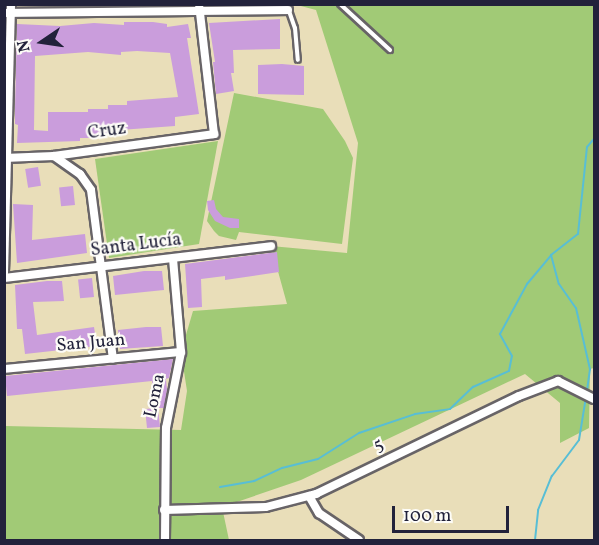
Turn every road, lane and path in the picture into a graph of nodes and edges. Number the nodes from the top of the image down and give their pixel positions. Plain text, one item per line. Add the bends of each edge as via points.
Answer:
1 (340, 4) edge
2 (200, 7) edge
3 (9, 10) edge
4 (288, 10) joint
5 (390, 50) dead end
6 (298, 60) dead end
7 (54, 156) junction
8 (6, 158) edge
9 (271, 246) dead end
10 (173, 259) junction
11 (103, 267) junction
12 (4, 275) edge
13 (181, 352) junction
14 (113, 359) junction
15 (4, 369) edge
16 (594, 399) edge
17 (309, 496) junction
18 (164, 510) junction
19 (165, 540) edge
20 (359, 540) edge

1 - 5 lane
2 - 3 street
2 - 4 street
2 - 7 street, Cruz via 214,134
3 - 8 street
4 - 6 lane via 295,28
7 - 8 street, Cruz
7 - 11 street via 80,174 91,190
8 - 12 street
9 - 10 street, Santa Lucía
10 - 11 street, Santa Lucía
10 - 13 street, Loma
11 - 12 street, Santa Lucía
11 - 14 street
13 - 14 street, San Juan
13 - 18 street, Loma via 166,428
14 - 15 street, San Juan
16 - 17 street, 5 via 558,381
17 - 18 street, 5 via 266,507
17 - 20 street via 319,513
18 - 19 street, Loma

